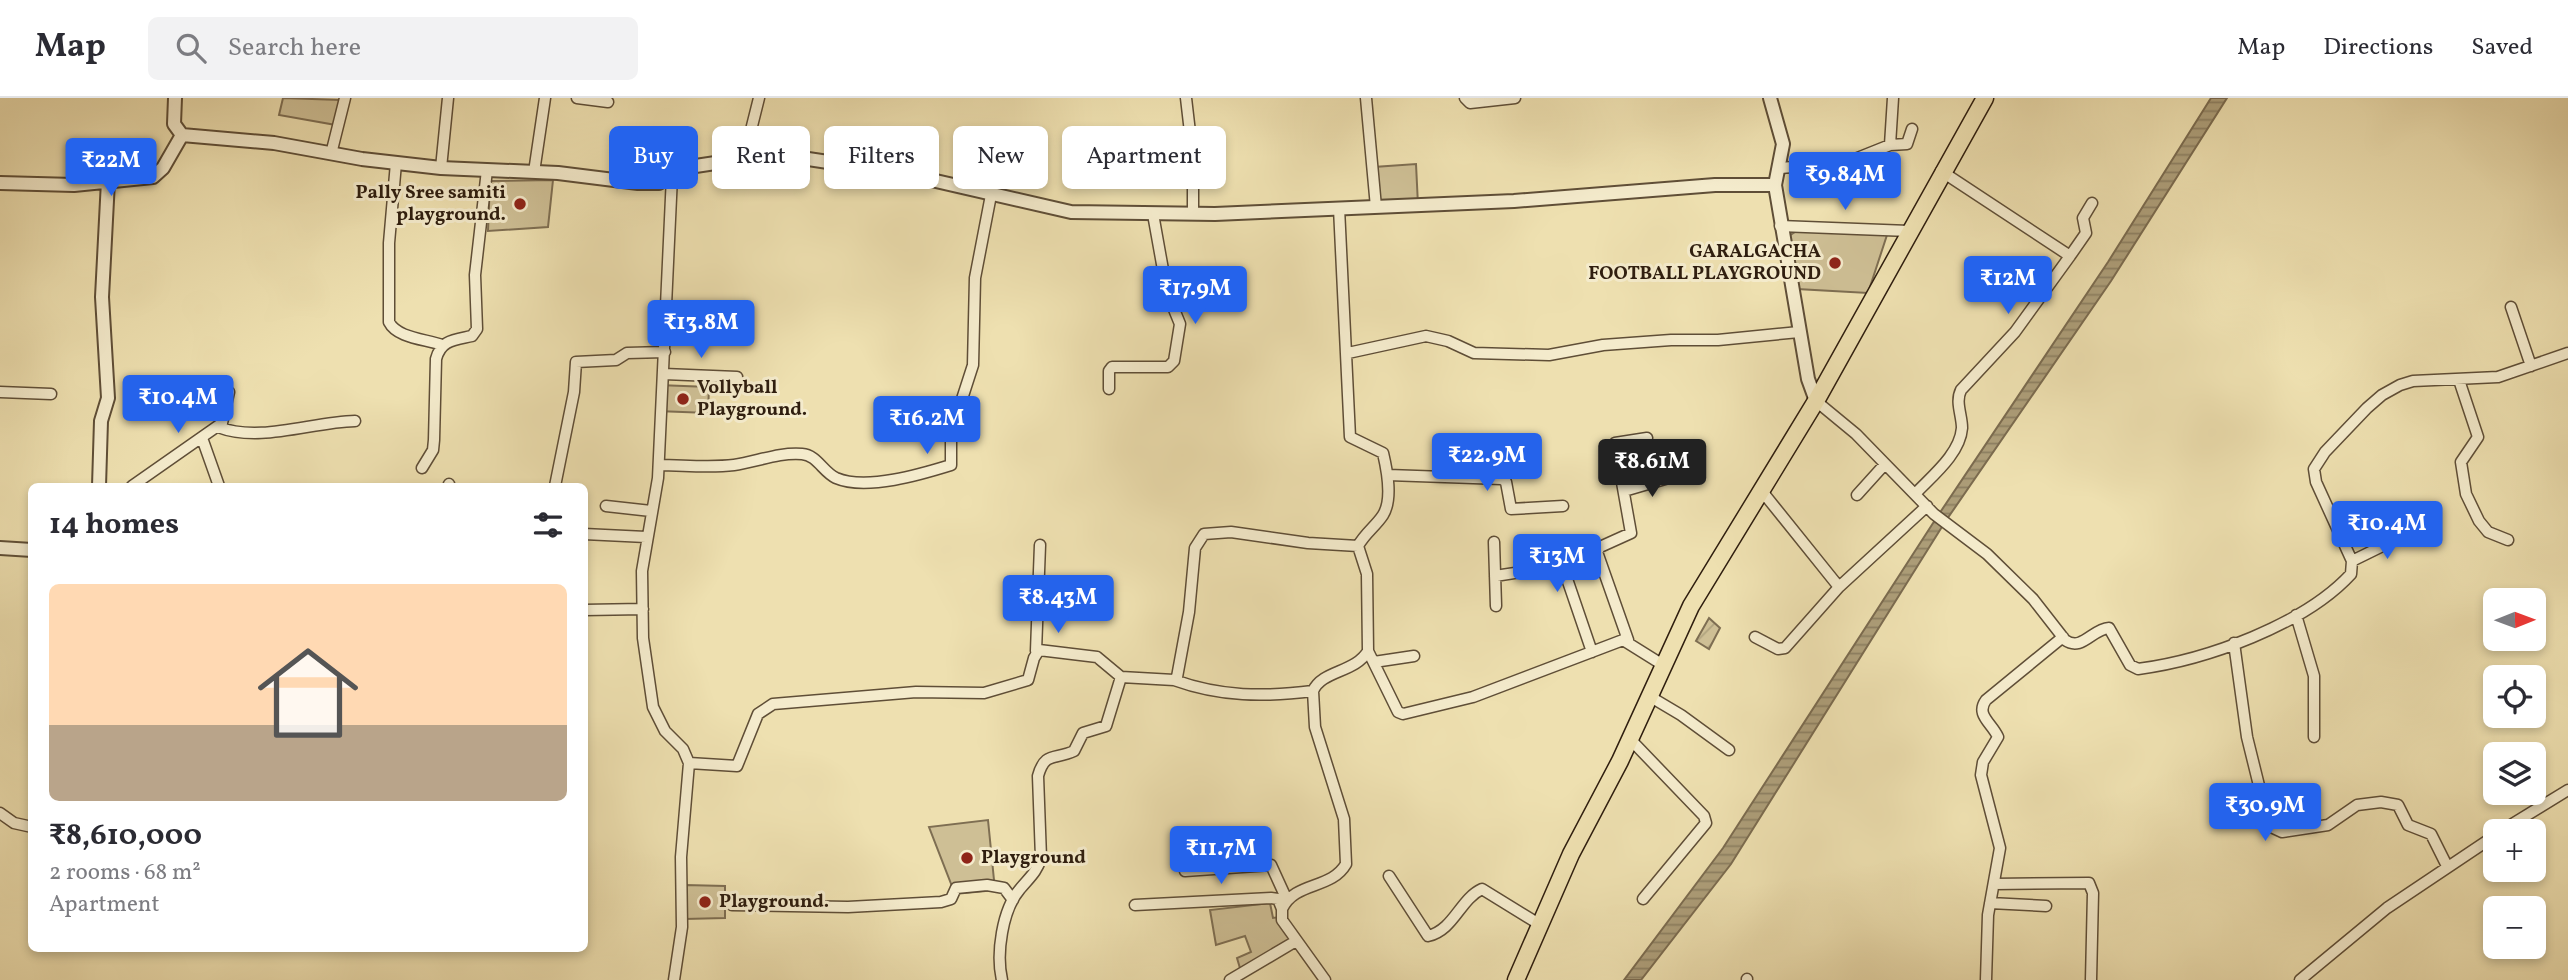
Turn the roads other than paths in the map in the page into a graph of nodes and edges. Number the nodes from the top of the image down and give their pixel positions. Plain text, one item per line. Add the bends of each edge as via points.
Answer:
1 (175, 98) edge
2 (345, 98) edge
3 (448, 98) edge
4 (545, 98) edge
5 (577, 98) edge
6 (759, 98) edge
7 (1186, 98) edge
8 (1366, 98) edge
9 (1465, 98) edge
10 (1515, 98) edge
11 (1770, 98) edge
12 (1893, 98) edge
13 (1985, 98) edge
14 (608, 102) dead end
15 (752, 126) edge
16 (1912, 129) dead end
17 (182, 135) junction
18 (1890, 145) junction
19 (331, 154) junction
20 (810, 158) edge
21 (397, 163) junction
22 (441, 168) junction
23 (1780, 168) junction
24 (487, 170) junction
25 (1941, 171) junction
26 (534, 172) junction
27 (609, 179) edge
28 (108, 181) junction
29 (0, 183) edge
30 (1775, 185) junction
31 (672, 189) edge
32 (991, 195) junction
33 (2092, 203) dead end
34 (1376, 207) junction
35 (1339, 208) junction
36 (1153, 214) junction
37 (1193, 214) junction
38 (1780, 226) junction
39 (1909, 231) junction
40 (2070, 256) junction
41 (2511, 307) dead end
42 (1799, 332) junction
43 (442, 345) junction
44 (665, 352) junction
45 (1348, 353) junction
46 (2568, 353) edge
47 (2532, 366) junction
48 (664, 374) junction
49 (737, 377) dead end
50 (2459, 380) junction
51 (1109, 389) dead end
52 (0, 392) edge
53 (229, 392) dead end
54 (51, 394) dead end
55 (1816, 401) junction
56 (355, 421) dead end
57 (218, 427) junction
58 (202, 438) junction
59 (1647, 438) dead end
60 (1885, 464) junction
61 (659, 465) junction
62 (422, 468) dead end
63 (1388, 475) junction
64 (1672, 477) dead end
65 (99, 483) edge
66 (136, 483) edge
67 (218, 483) edge
68 (556, 483) edge
69 (1761, 490) junction
70 (1624, 491) junction
71 (1915, 494) junction
72 (1857, 495) dead end
73 (606, 506) dead end
74 (1563, 506) dead end
75 (1931, 510) junction
76 (651, 511) junction
77 (2409, 533) dead end
78 (588, 534) edge
79 (646, 537) junction
80 (2508, 540) dead end
81 (1494, 542) dead end
82 (1040, 545) dead end
83 (1359, 546) junction
84 (0, 548) edge
85 (28, 550) edge
86 (2352, 561) junction
87 (1495, 576) junction
88 (1839, 587) junction
89 (1496, 606) dead end
90 (643, 609) junction
91 (588, 610) edge
92 (2296, 615) junction
93 (1755, 636) dead end
94 (2063, 637) junction
95 (1628, 640) junction
96 (2234, 643) junction
97 (1368, 651) junction
98 (1036, 652) junction
99 (1592, 653) junction
100 (1414, 656) dead end
101 (1374, 662) junction
102 (1663, 665) junction
103 (1121, 677) junction
104 (1174, 680) junction
105 (1313, 691) junction
106 (1649, 696) junction
107 (2314, 737) dead end
108 (1630, 739) junction
109 (1728, 750) dead end
110 (689, 763) junction
111 (2568, 790) edge
112 (0, 813) edge
113 (2521, 819) edge
114 (28, 826) edge
115 (2483, 843) edge
116 (2447, 866) junction
117 (1185, 871) dead end
118 (1388, 876) dead end
119 (1994, 884) junction
120 (1643, 899) dead end
121 (1013, 900) junction
122 (1990, 903) junction
123 (1284, 904) junction
124 (732, 905) dead end
125 (1135, 905) dead end
126 (2046, 906) dead end
127 (1539, 924) junction
128 (1296, 941) junction
129 (674, 980) edge
130 (1002, 980) edge
131 (1230, 980) edge
132 (1325, 980) edge
133 (1516, 980) edge
134 (1986, 980) edge
135 (2091, 980) edge
136 (2300, 980) edge

1 - 17 street via 174,124
2 - 19 street
3 - 22 street
4 - 26 street
5 - 14 street
6 - 15 street
7 - 37 street
8 - 34 street
9 - 10 street via 1470,103
11 - 23 street via 1782,133
12 - 18 street
13 - 25 main road
16 - 18 street via 1907,144
17 - 19 street via 274,143
17 - 28 street via 153,177
18 - 23 street via 1854,161
19 - 21 street
20 - 32 street via 901,173
21 - 22 street
21 - 43 street via 389,243 389,322 401,334
22 - 24 street
23 - 30 street
24 - 26 street
24 - 43 street via 475,275 477,329 472,336
25 - 39 main road
25 - 40 street
26 - 27 street
28 - 29 street
28 - 65 street via 102,298 108,398 101,421
30 - 34 street
30 - 38 street
31 - 44 street
32 - 36 street via 1071,212
32 - 61 street via 975,278 972,365 951,416 951,465 905,478 854,481 836,478 803,453 735,465
33 - 40 street via 2083,218 2086,233
34 - 35 street
35 - 37 street
35 - 45 street
36 - 37 street
36 - 51 street via 1167,292 1180,324 1174,361 1168,367 1112,367
38 - 39 street
38 - 42 street
39 - 55 main road
40 - 71 street via 2015,332 1961,390 1961,432 1956,447
41 - 47 street
42 - 45 street via 1603,345 1549,355 1474,353 1426,336
42 - 55 street
43 - 62 street via 436,359 433,450
44 - 48 street
44 - 68 street via 576,362
45 - 63 street via 1350,436 1383,453
46 - 47 street
47 - 50 street via 2498,377
48 - 49 street
48 - 61 street
50 - 80 street via 2478,437 2460,466 2468,502 2483,527
50 - 86 street via 2413,381 2382,395 2315,466 2316,482
52 - 54 street
53 - 57 street via 225,418
55 - 60 street
55 - 69 main road
56 - 57 street via 244,433
57 - 58 street
58 - 66 street
58 - 67 street
59 - 70 street via 1615,443
60 - 71 street
60 - 72 street
61 - 76 street
63 - 74 street via 1496,478 1506,482 1511,509
63 - 83 street via 1382,516
64 - 70 street
69 - 88 street
69 - 102 main road via 1690,607
70 - 95 street via 1631,533 1600,547 1597,554
71 - 75 street
73 - 76 street
75 - 88 street
75 - 94 street via 2017,583
76 - 79 street
77 - 86 street
78 - 79 street
79 - 90 street
81 - 87 street
82 - 98 street
83 - 97 street via 1367,574
83 - 104 street via 1231,532 1204,534 1195,548 1189,612
84 - 85 street
86 - 92 street via 2351,574 2345,580
87 - 89 street
87 - 99 street via 1554,566 1564,570
88 - 93 street via 1785,648 1778,649
90 - 91 street
90 - 110 street via 653,707
92 - 96 street
92 - 107 street via 2314,676
94 - 96 street via 2076,645 2109,628 2130,665 2138,669 2180,662
94 - 119 street via 1981,708 1998,737 1983,762 1981,780 2000,848
95 - 99 street
95 - 102 street
96 - 116 street via 2253,771 2269,826 2282,832 2328,825 2357,805 2392,802 2409,825 2431,834
97 - 101 street
97 - 105 street via 1354,667 1321,680
98 - 103 street via 1045,649 1097,657
98 - 110 street via 1028,680 984,693 916,692 773,704 758,714 737,766
99 - 101 street via 1473,697 1403,714
100 - 101 street
102 - 106 main road
103 - 104 street
103 - 121 street via 1106,726 1083,733 1074,751 1041,764 1041,858
104 - 105 street via 1233,695
105 - 123 street via 1315,727 1344,819 1348,853 1341,872 1329,882 1304,888
106 - 108 main road
106 - 109 street
108 - 120 street via 1706,823
108 - 127 main road
110 - 129 street via 681,857 682,927
111 - 113 street
112 - 114 street
115 - 116 street
116 - 136 street via 2387,908
117 - 123 street via 1271,864
118 - 127 street via 1428,936 1450,923 1482,889
119 - 122 street
119 - 135 street via 2089,883 2093,893
121 - 124 street via 1004,888 988,885 956,888 951,899 941,902 848,907
121 - 130 street via 1000,951
122 - 126 street
122 - 134 street
123 - 125 street via 1271,898
123 - 128 street via 1282,920
127 - 133 main road
128 - 131 street
128 - 132 street

